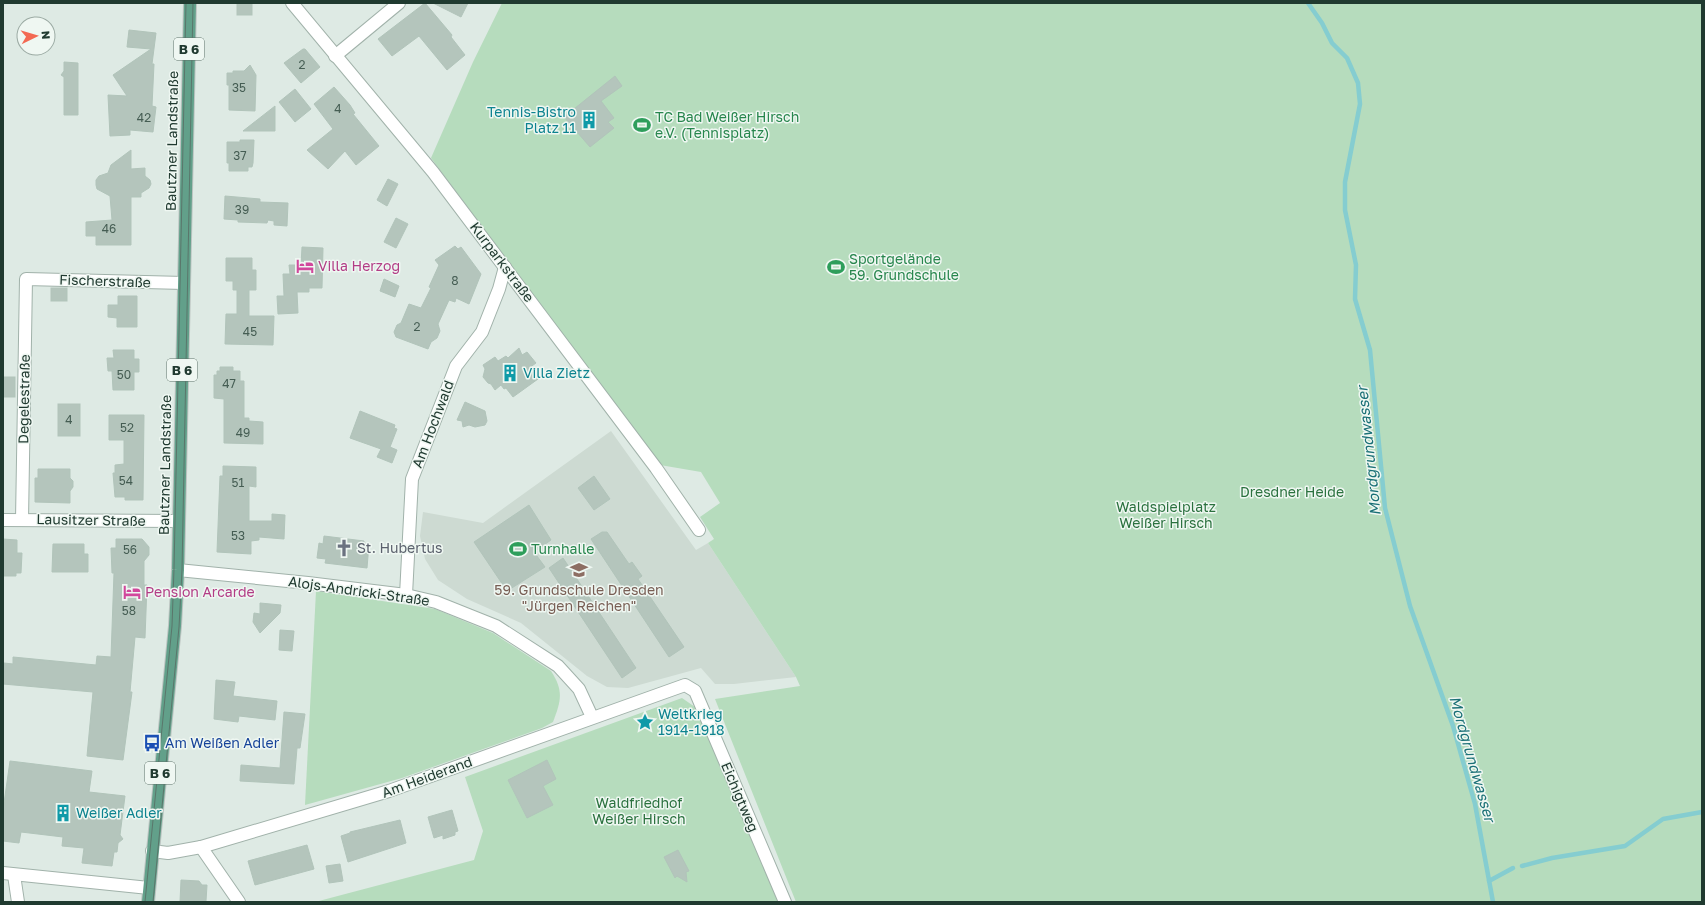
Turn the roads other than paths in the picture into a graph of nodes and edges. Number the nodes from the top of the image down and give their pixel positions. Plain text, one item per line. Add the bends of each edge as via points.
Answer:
1 (190, 3) edge
2 (292, 3) edge
3 (398, 3) edge
4 (335, 56) junction
5 (506, 267) junction
6 (26, 279) joint
7 (184, 283) junction
8 (3, 520) edge
9 (22, 520) junction
10 (179, 521) junction
11 (699, 530) dead end
12 (178, 570) junction
13 (406, 595) junction
14 (695, 691) joint
15 (592, 717) junction
16 (201, 847) junction
17 (152, 851) junction
18 (9, 874) edge
19 (149, 888) junction
20 (18, 902) edge
21 (148, 902) edge
22 (239, 902) edge
23 (785, 902) edge

1 - 7 main road, Bautzner Landstraße / B 6
2 - 4 street, Kurparkstraße
3 - 4 street
4 - 5 street, Kurparkstraße via 433,172
5 - 11 street, Kurparkstraße via 656,468
5 - 13 street, Am Hochwald via 482,332 456,366 412,479
6 - 7 street, Fischerstraße
6 - 9 street, Degelestraße
7 - 10 main road, Bautzner Landstraße / B 6
8 - 9 street, Lausitzer Straße
9 - 10 street, Lausitzer Straße
10 - 12 main road, Bautzner Landstraße / B 6
12 - 13 street, Alojs-Andricki-Straße
12 - 17 main road, Bautzner Landstraße / B 6 via 175,626
13 - 15 street, Alojs-Andricki-Straße via 436,602 496,626 528,646 558,666 579,689
14 - 15 street, Am Heiderand via 685,685
14 - 23 street, Eichigtweg
15 - 16 street, Am Heiderand via 389,791
16 - 17 street, Am Heiderand via 168,853
16 - 22 street
17 - 19 main road, Bautzner Landstraße / B 6
18 - 19 street
18 - 20 street
19 - 21 main road, Bautzner Landstraße / B 6

